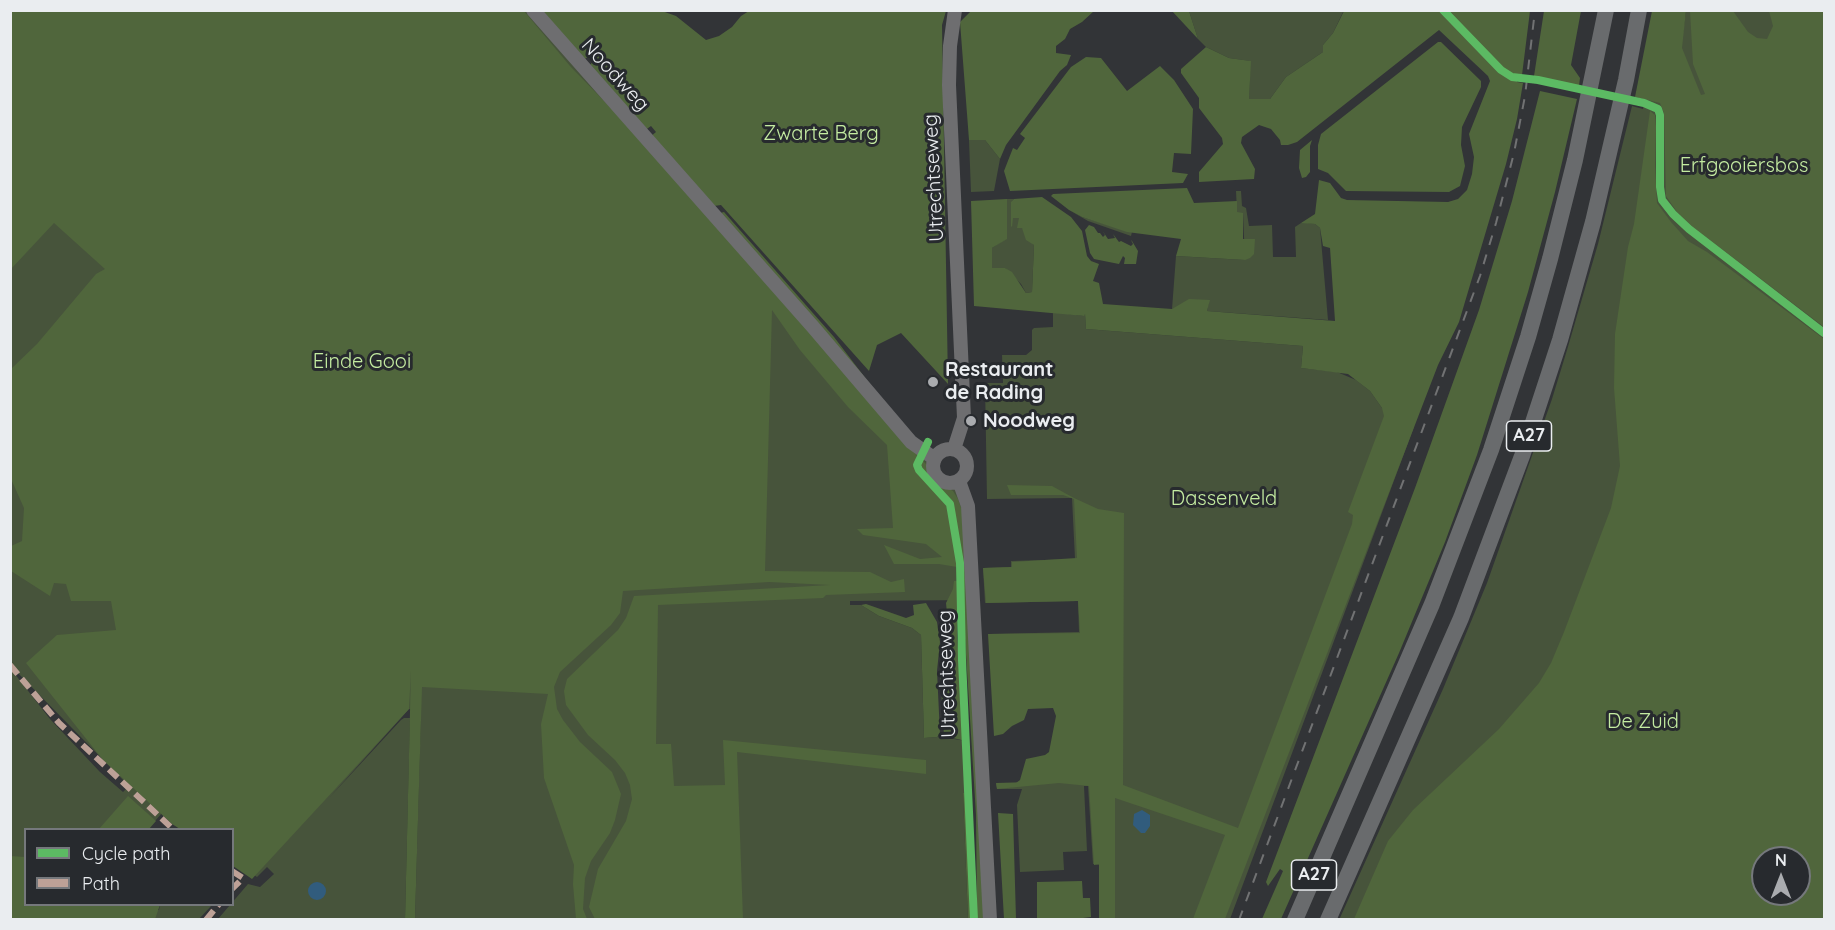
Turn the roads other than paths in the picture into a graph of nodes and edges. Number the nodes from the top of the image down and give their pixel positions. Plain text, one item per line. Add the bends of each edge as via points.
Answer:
1 (532, 10) edge
2 (956, 10) edge
3 (1606, 10) edge
4 (1639, 10) edge
5 (954, 449) junction
6 (935, 459) junction
7 (959, 481) junction
8 (990, 920) edge
9 (1295, 920) edge
10 (1328, 920) edge

1 - 6 main road, Noodweg via 911,442
2 - 5 main road, Utrechtseweg via 949,85 964,418
3 - 9 highway, A27 via 1550,259 1491,450 1432,604
4 - 10 highway, A27 via 1593,222 1522,456 1461,618
5 - 6 main road via 943,451
5 - 7 main road via 965,457 967,464
6 - 7 main road via 933,469 938,479 948,483
7 - 8 main road, Utrechtseweg via 968,506

